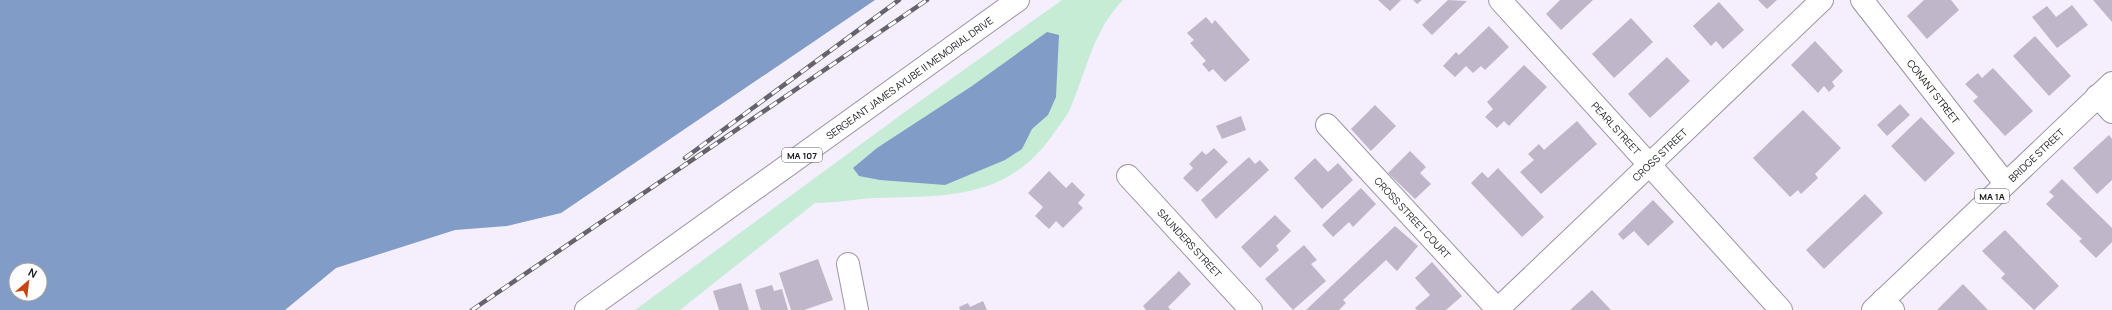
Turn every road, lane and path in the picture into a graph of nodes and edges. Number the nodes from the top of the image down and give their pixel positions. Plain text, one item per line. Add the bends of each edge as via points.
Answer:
1 (1018, 0) edge
2 (1500, 0) edge
3 (1822, 0) edge
4 (1862, 0) edge
5 (2107, 97) edge
6 (1327, 125) dead end
7 (1649, 164) junction
8 (1128, 176) dead end
9 (2005, 183) junction
10 (848, 264) dead end
11 (1883, 307) edge
12 (586, 310) edge
13 (857, 310) edge
14 (1251, 310) edge
15 (1498, 310) edge
16 (1781, 310) edge

1 - 12 main road, SERGEANT JAMES AYUBE II MEMORIAL DRIVE / MA 107
2 - 7 main road, PEARL STREET
3 - 7 main road, CROSS STREET
4 - 9 main road, CONANT STREET
5 - 9 main road, BRIDGE STREET / MA 1A
6 - 15 main road, CROSS STREET COURT
7 - 15 main road, CROSS STREET
7 - 16 main road, PEARL STREET
8 - 14 main road, SAUNDERS STREET
9 - 11 main road, BRIDGE STREET / MA 1A
10 - 13 main road

